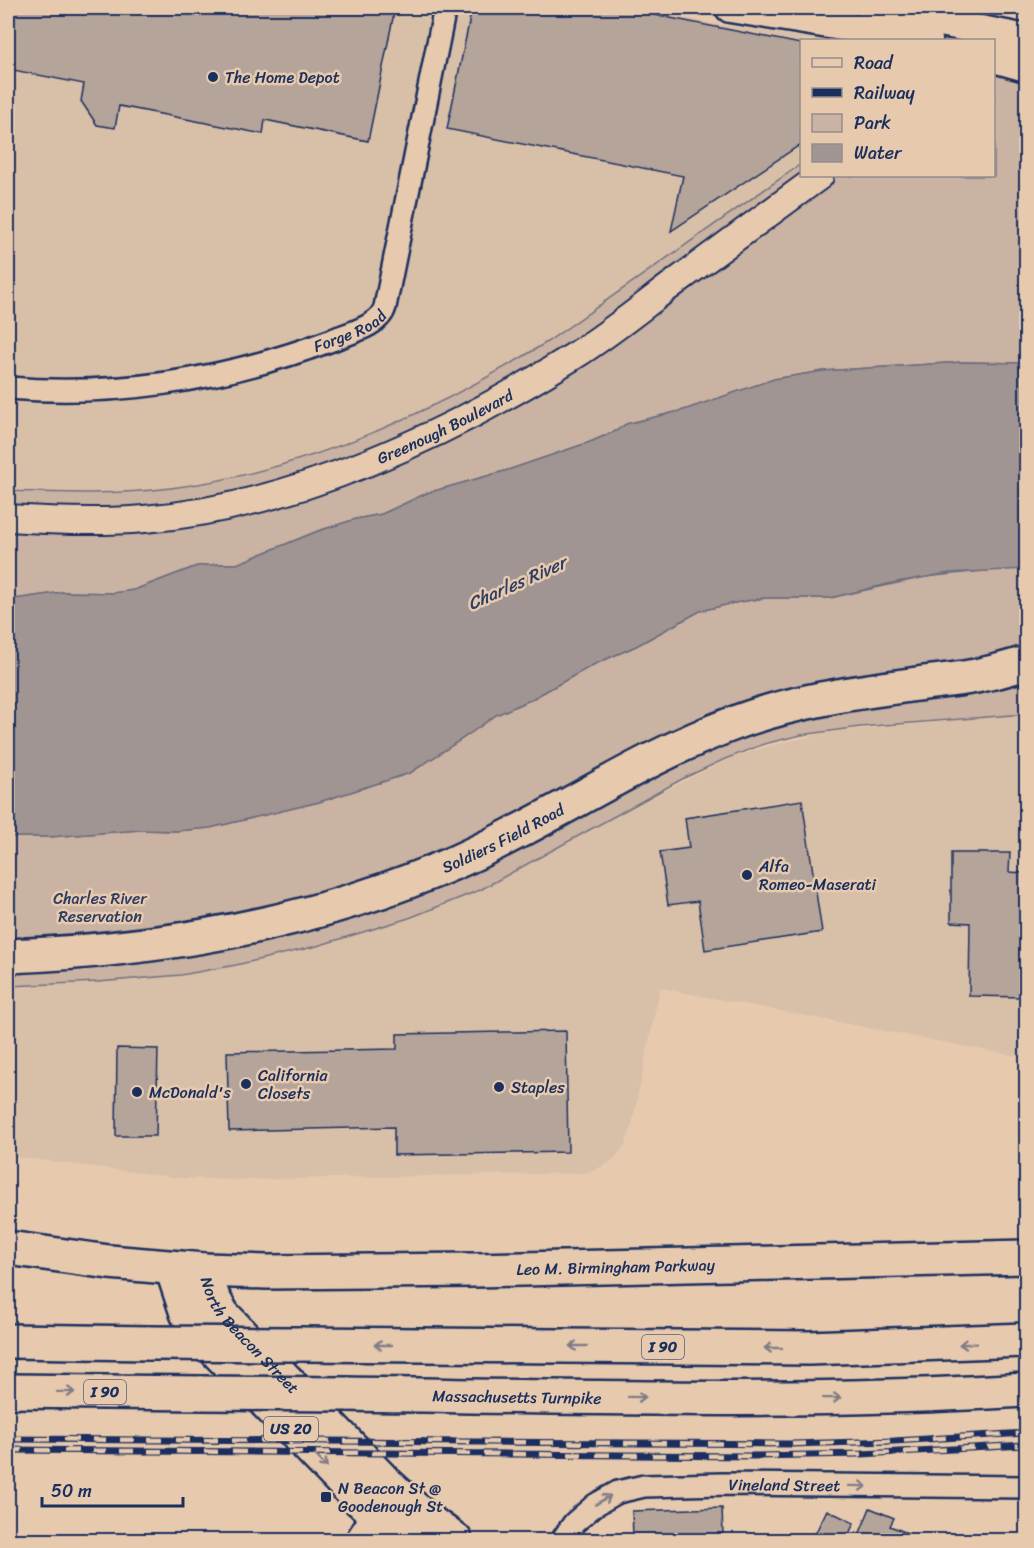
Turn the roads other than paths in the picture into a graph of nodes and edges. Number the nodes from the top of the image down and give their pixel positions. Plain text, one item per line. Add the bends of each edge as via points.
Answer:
1 (446, 8) edge
2 (730, 8) edge
3 (871, 8) edge
4 (971, 34) edge
5 (922, 39) edge
6 (1026, 39) edge
7 (995, 59) edge
8 (1026, 67) edge
9 (819, 177) edge
10 (8, 388) edge
11 (8, 518) edge
12 (1026, 663) edge
13 (983, 675) junction
14 (1026, 676) edge
15 (8, 956) edge
16 (8, 1248) edge
17 (1026, 1257) edge
18 (172, 1268) junction
19 (204, 1270) junction
20 (1026, 1340) edge
21 (8, 1341) edge
22 (1026, 1390) edge
23 (8, 1391) edge
24 (1026, 1487) edge
25 (382, 1501) junction
26 (356, 1540) edge
27 (407, 1540) edge
28 (455, 1540) edge
29 (562, 1540) edge

1 - 10 street, Forge Road via 385,307 378,319 316,345 203,377 116,388
2 - 5 main road
3 - 4 main road
4 - 6 main road
7 - 8 main road
9 - 11 street, Greenough Boulevard via 576,355 481,408 366,462 278,494 192,513 94,521
12 - 13 main road, Soldiers Field Road
13 - 14 main road, Soldiers Field Road
13 - 15 main road, Soldiers Field Road via 836,696 734,723 679,746 458,861 396,886 303,915 160,944
16 - 18 main road, North Beacon Street
17 - 19 main road, Leo M. Birmingham Parkway via 431,1270
18 - 19 main road, North Beacon Street
18 -> 25 main road, North Beacon Street / US 20 via 187,1313 202,1336
19 - 25 main road, North Beacon Street / US 20 via 220,1311
20 -> 21 main road, I 90, bridge via 809,1348
23 -> 22 main road, Massachusetts Turnpike / I 90, bridge via 752,1398
29 -> 24 street, Vineland Street via 588,1510 610,1495 634,1487
25 - 26 street
25 - 27 main road, North Beacon Street / US 20
25 - 28 main road, North Beacon Street / US 20 via 426,1519

